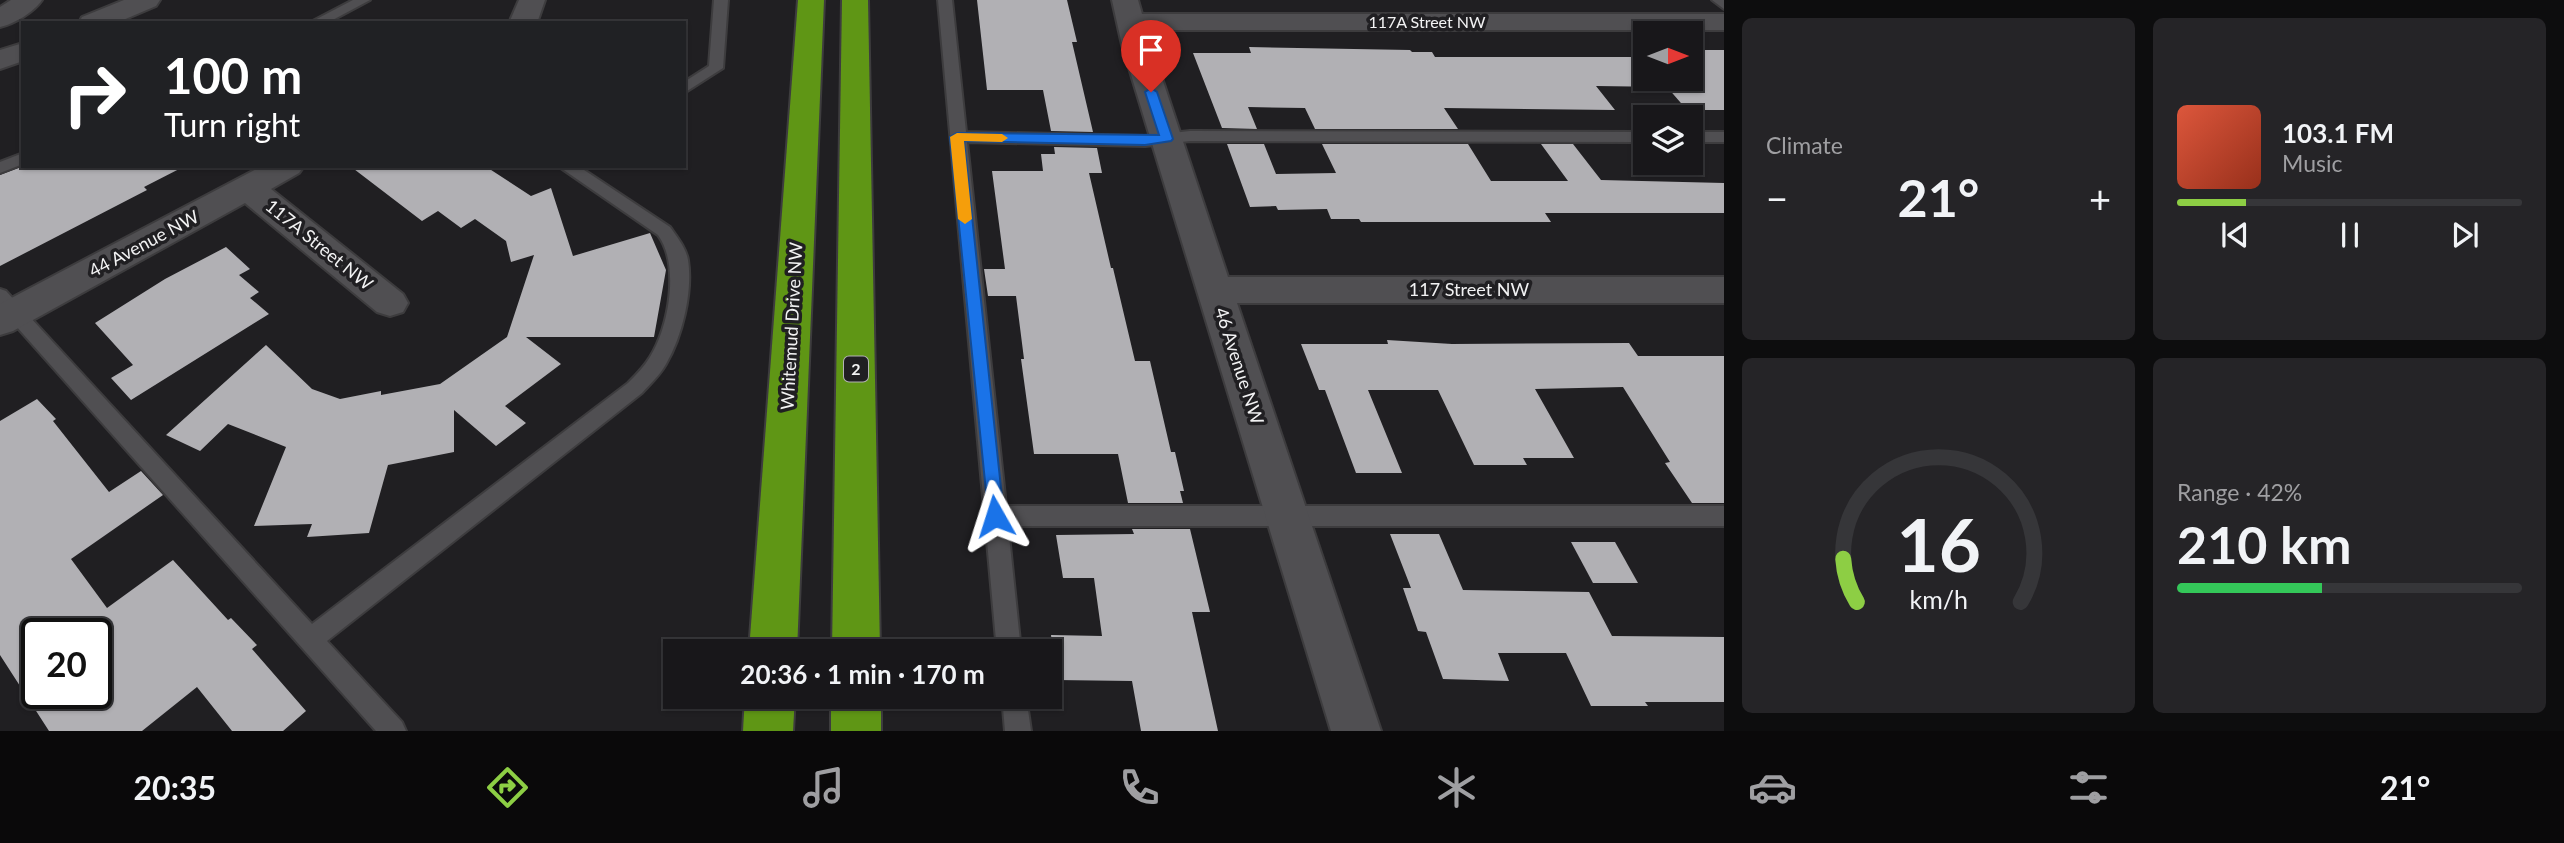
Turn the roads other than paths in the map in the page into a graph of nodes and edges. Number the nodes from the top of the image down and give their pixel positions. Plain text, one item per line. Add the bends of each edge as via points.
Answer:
1 (29, 0) edge
2 (147, 0) edge
3 (363, 0) edge
4 (532, 0) edge
5 (721, 0) edge
6 (795, 0) edge
7 (811, 0) edge
8 (855, 0) edge
9 (874, 0) edge
10 (945, 0) edge
11 (1719, 0) edge
12 (1724, 5) edge
13 (1127, 11) edge
14 (0, 19) edge
15 (97, 21) edge
16 (320, 21) edge
17 (524, 21) edge
18 (1724, 22) edge
19 (21, 52) edge
20 (0, 60) edge
21 (686, 88) edge
22 (856, 88) junction
23 (806, 93) junction
24 (957, 137) junction
25 (1633, 137) edge
26 (1703, 137) edge
27 (1724, 137) edge
28 (1166, 139) junction
29 (21, 159) edge
30 (0, 168) edge
31 (284, 168) edge
32 (569, 168) edge
33 (248, 188) junction
34 (1215, 290) junction
35 (1724, 290) edge
36 (390, 303) dead end
37 (5, 310) edge
38 (1287, 515) junction
39 (995, 516) junction
40 (1724, 516) edge
41 (311, 639) junction
42 (774, 639) edge
43 (856, 639) edge
44 (1008, 639) edge
45 (769, 709) edge
46 (856, 709) edge
47 (1015, 709) edge
48 (393, 731) edge
49 (768, 731) edge
50 (856, 731) edge
51 (1018, 731) edge
52 (1356, 731) edge

1 - 14 street
2 - 15 street
3 - 16 lane
4 - 17 street
5 - 21 lane via 716,68
6 - 23 highway
7 - 23 highway, Whitemud Drive NW
8 - 22 highway, 2
9 - 22 highway
10 - 24 lane
11 - 12 lane
13 - 18 street, 117A Street NW
13 - 28 street, 46 Avenue NW
19 - 20 street
22 - 43 highway, 2
23 - 42 highway, Whitemud Drive NW
24 - 28 lane
24 - 39 lane
25 - 28 lane
26 - 27 lane
28 - 34 street, 46 Avenue NW
29 - 30 lane
31 - 33 street, 44 Avenue NW
32 - 41 lane via 664,231 673,244 680,276 668,338 659,358 635,388
33 - 36 street, 117A Street NW
33 - 37 street, 44 Avenue NW
34 - 35 street, 117 Street NW
34 - 38 street, 46 Avenue NW
37 - 41 lane
38 - 39 lane
38 - 40 lane
38 - 52 street, 46 Avenue NW
39 - 44 lane
41 - 48 lane
45 - 49 highway
46 - 50 highway
47 - 51 lane

